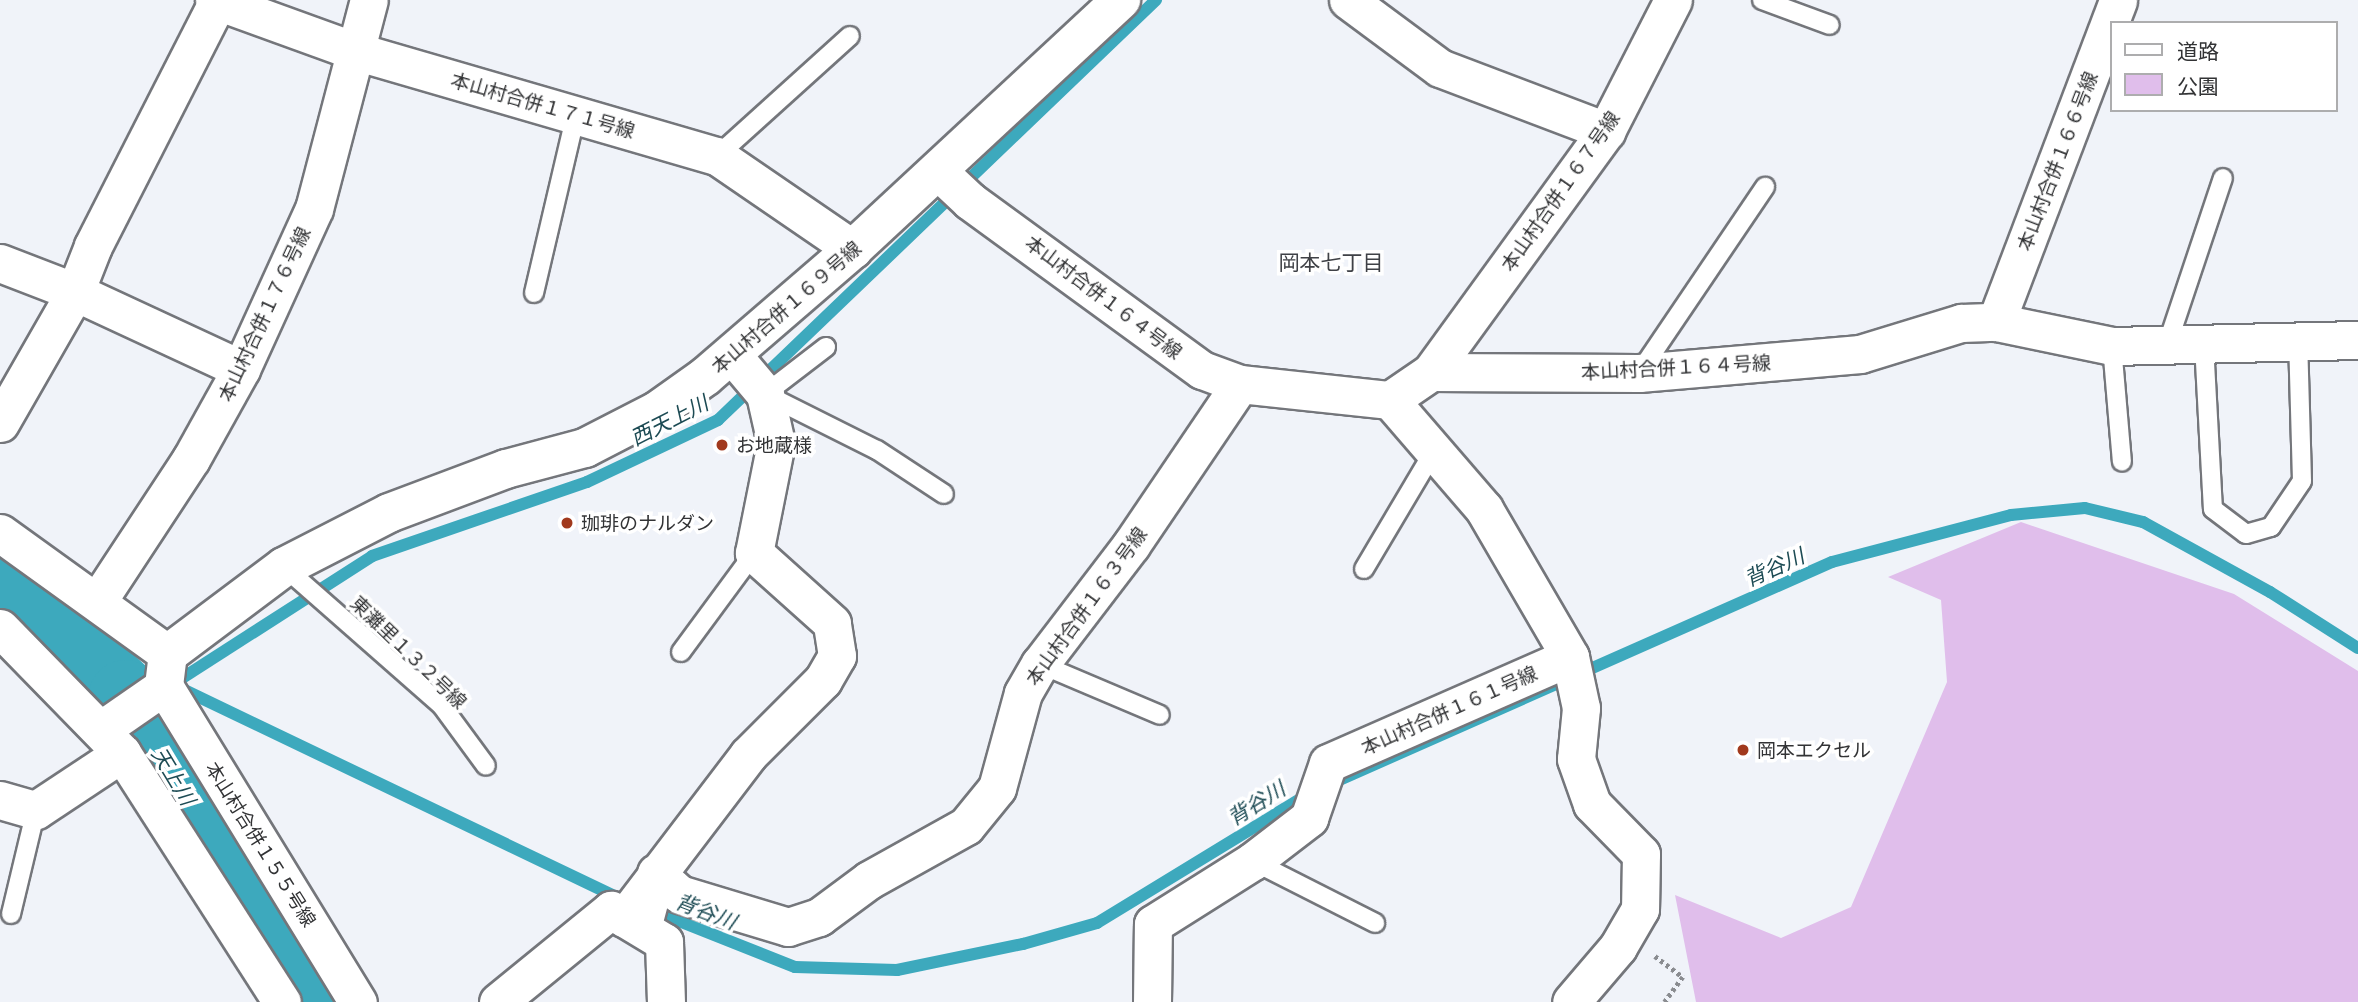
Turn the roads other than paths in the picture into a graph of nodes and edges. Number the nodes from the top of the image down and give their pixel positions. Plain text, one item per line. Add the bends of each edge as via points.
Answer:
1 (369, 0) edge
2 (1121, 0) edge
3 (1348, 0) edge
4 (1673, 0) edge
5 (1762, 0) edge
6 (2118, 0) edge
7 (216, 1) edge
8 (2110, 21) edge
9 (2110, 21) edge
10 (1830, 25) dead end
11 (850, 36) dead end
12 (358, 52) junction
13 (576, 114) junction
14 (1606, 131) junction
15 (717, 156) junction
16 (937, 170) junction
17 (2223, 178) dead end
18 (1765, 187) dead end
19 (853, 249) junction
20 (0, 263) edge
21 (75, 292) junction
22 (534, 293) dead end
23 (1996, 322) junction
24 (2358, 340) edge
25 (2298, 341) junction
26 (2204, 344) junction
27 (2167, 345) junction
28 (2112, 346) junction
29 (826, 347) dead end
30 (733, 356) junction
31 (241, 369) junction
32 (1432, 372) junction
33 (1639, 373) junction
34 (1240, 383) junction
35 (765, 394) junction
36 (1390, 400) junction
37 (0, 423) edge
38 (1434, 451) junction
39 (2122, 462) dead end
40 (943, 494) dead end
41 (0, 533) edge
42 (754, 553) junction
43 (284, 567) junction
44 (1364, 569) dead end
45 (97, 602) junction
46 (0, 628) edge
47 (681, 652) dead end
48 (1570, 657) junction
49 (1040, 664) junction
50 (166, 670) junction
51 (1160, 715) dead end
52 (112, 741) junction
53 (486, 766) dead end
54 (0, 800) edge
55 (36, 810) junction
56 (1253, 861) junction
57 (660, 877) junction
58 (11, 914) dead end
59 (1375, 923) dead end
60 (638, 926) junction
61 (282, 1002) edge
62 (358, 1002) edge
63 (498, 1002) edge
64 (666, 1002) edge
65 (1152, 1002) edge
66 (1571, 1002) edge

1 - 12 street, 本山村合併１７６号線
2 - 16 street, 本山村合併１６９号線
3 - 14 street via 1440,68
4 - 14 street, 本山村合併１６７号線
5 - 10 lane
6 - 9 street, 本山村合併１６６号線
7 - 12 street, 本山村合併１７１号線
7 - 21 street via 93,246
8 - 23 street, 本山村合併１６６号線
11 - 15 lane
12 - 13 street, 本山村合併１７１号線
12 - 31 street, 本山村合併１７６号線 via 313,209
13 - 15 street, 本山村合併１７１号線
13 - 22 lane
14 - 32 street, 本山村合併１６７号線
15 - 19 street, 本山村合併１７１号線
16 - 19 street, 本山村合併１６９号線
16 - 34 street, 本山村合併１６４号線 via 970,201 1202,370
17 - 27 lane
18 - 33 lane
19 - 30 street, 本山村合併１６９号線
20 - 21 street
21 - 31 street
21 - 37 street
23 - 28 street, 本山村合併１６４号線
23 - 33 street, 本山村合併１６４号線 via 1961,323 1860,354
24 - 25 street, 本山村合併１６４号線
25 - 26 street, 本山村合併１６４号線
25 - 26 lane via 2302,481 2271,527 2246,534 2213,509
26 - 27 street, 本山村合併１６４号線
27 - 28 street, 本山村合併１６４号線
28 - 39 lane
29 - 35 lane
30 - 35 street
30 - 43 street, 本山村合併１６９号線 via 657,411 585,448 506,469 389,513
31 - 45 street, 本山村合併１７６号線 via 191,458
32 - 33 street, 本山村合併１６４号線
32 - 36 street
34 - 36 street, 本山村合併１６４号線
34 - 49 street, 本山村合併１６３号線 via 1130,545
35 - 40 lane via 877,450
35 - 42 street via 776,443
36 - 38 street
38 - 44 lane
38 - 48 street via 1484,509
41 - 45 street
42 - 47 lane
42 - 57 street via 832,623 837,656 824,680 748,755
43 - 50 street, 本山村合併１６９号線
43 - 53 lane, 東灘里１３２号線 via 442,706
45 - 50 street
46 - 52 street
48 - 56 street, 本山村合併１６１号線 via 1328,763 1309,818
48 - 66 street via 1581,708 1576,759 1592,804 1641,854 1640,909 1618,947
49 - 51 lane
49 - 57 street, 本山村合併１６３号線 via 1023,694 997,788 984,810 966,827 869,880 819,917 788,926 679,894
50 - 52 street
50 - 62 street, 本山村合併１５５号線
52 - 55 street
52 - 61 street
54 - 55 street
55 - 58 lane
56 - 59 lane
56 - 65 street via 1153,924
57 - 60 street
60 - 63 street via 611,910
60 - 64 street via 664,942

